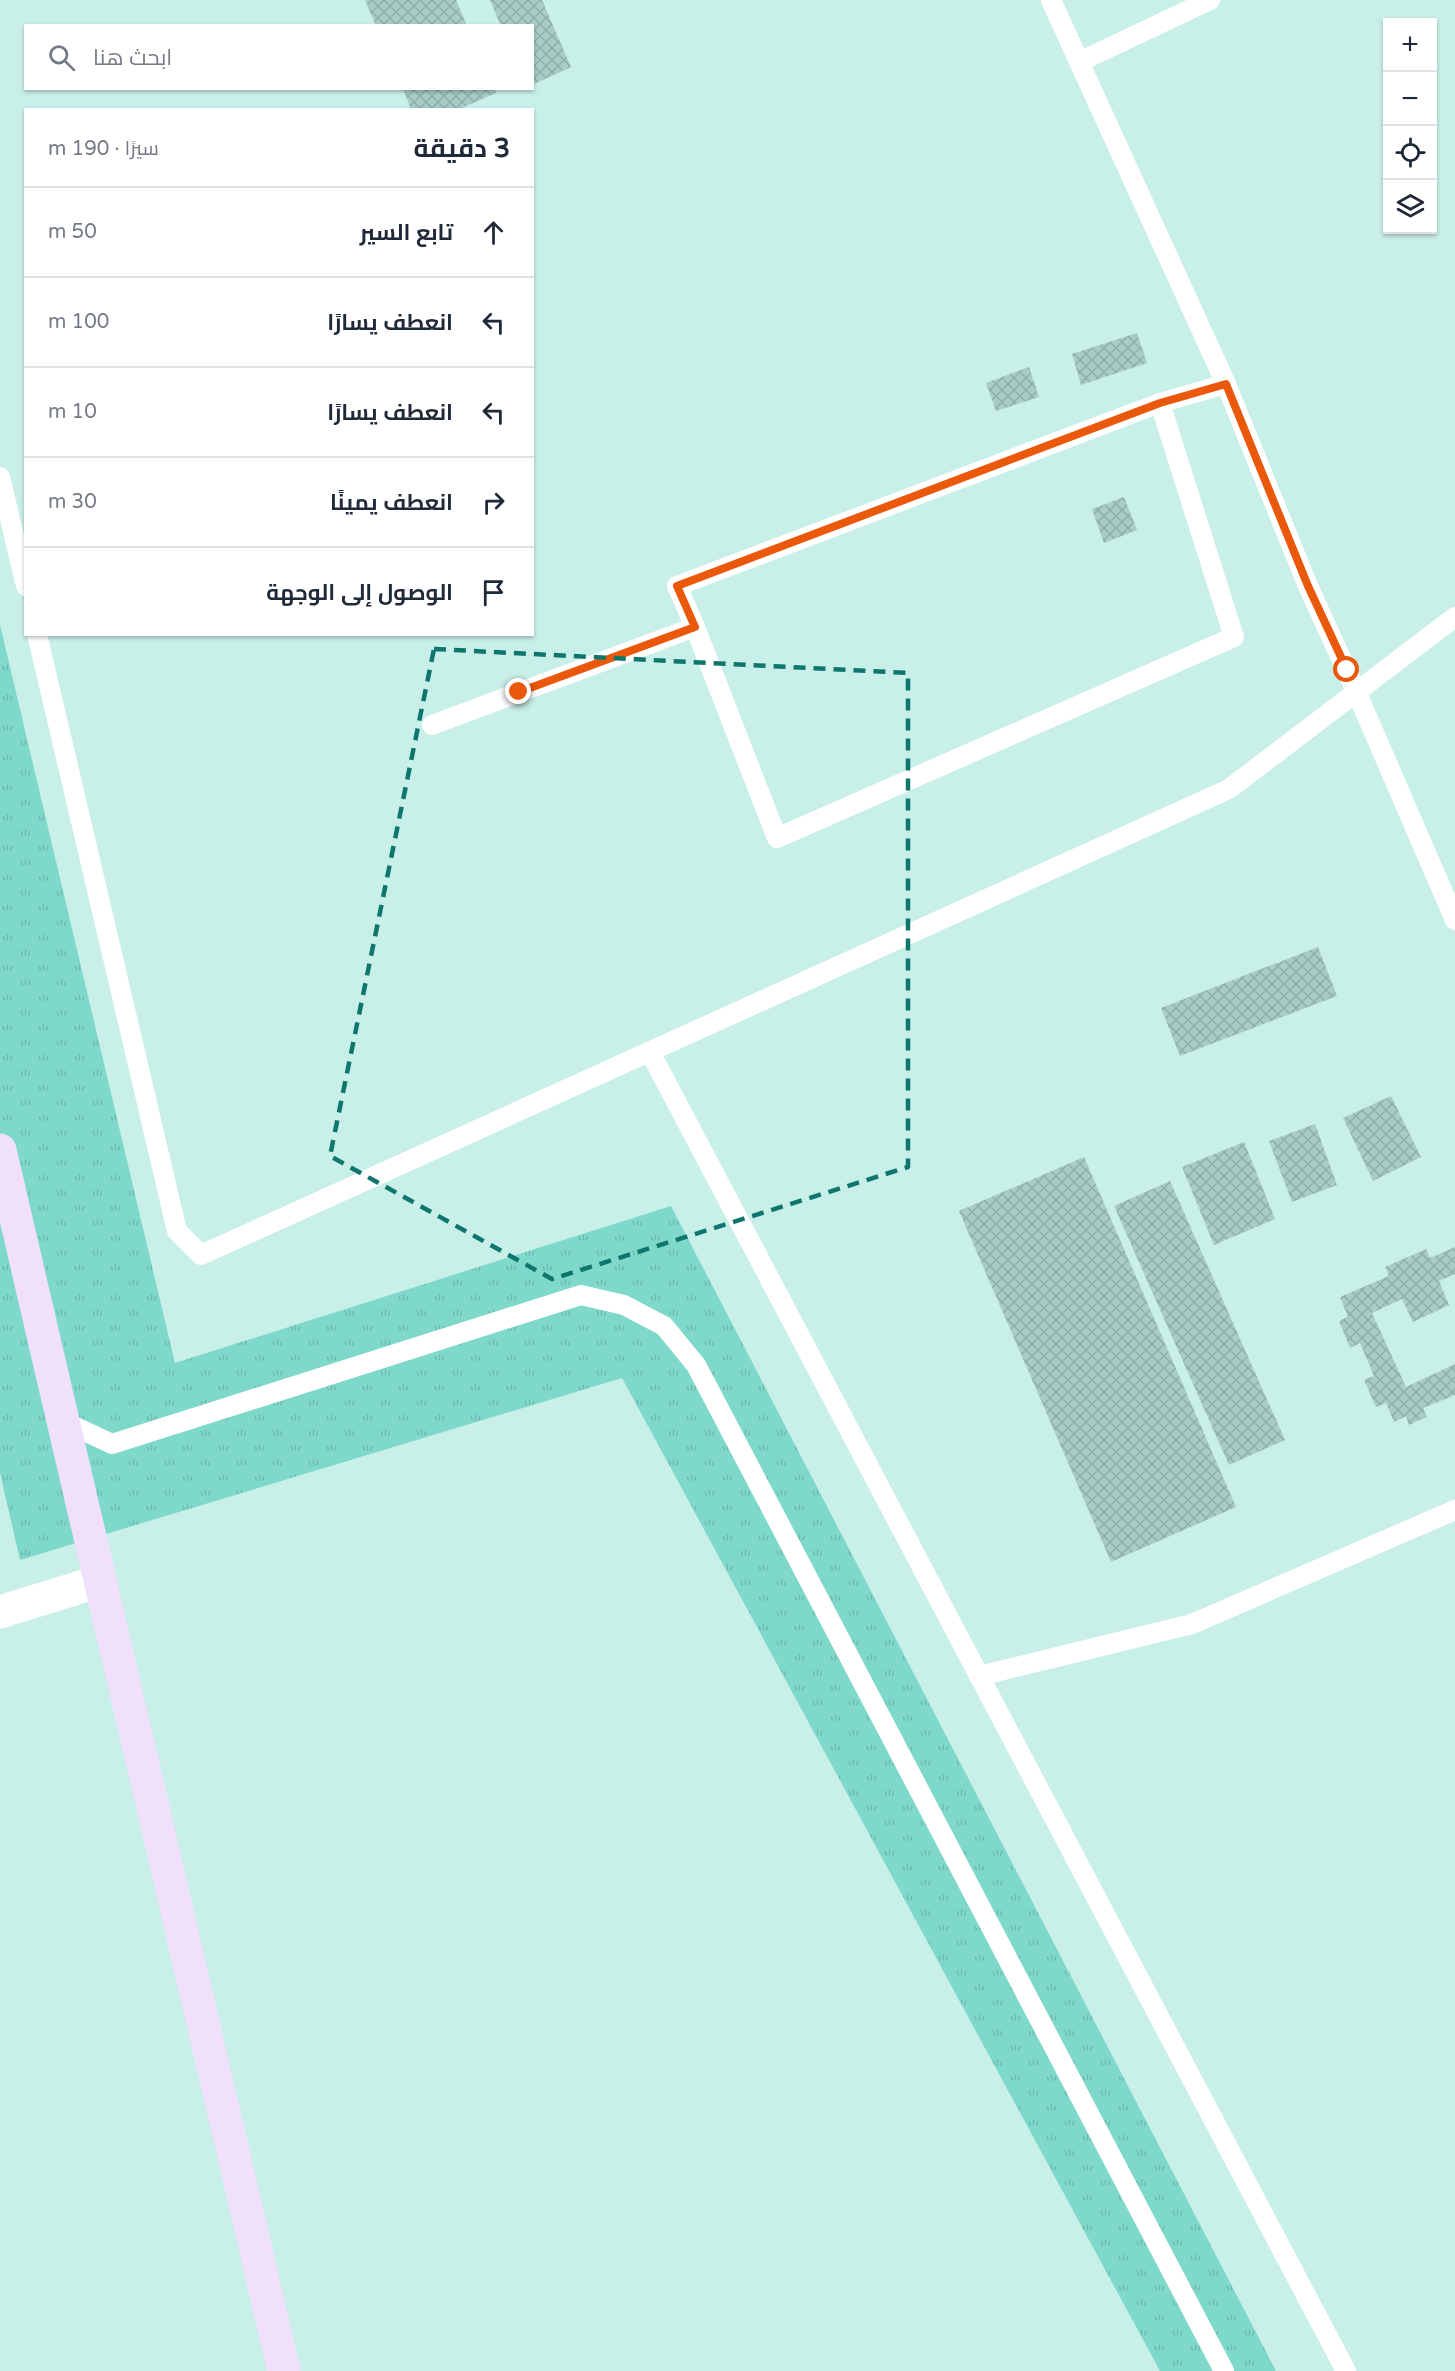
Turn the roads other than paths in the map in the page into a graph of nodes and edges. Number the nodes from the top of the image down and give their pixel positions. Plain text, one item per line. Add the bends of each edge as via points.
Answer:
1 (1051, 0) edge
2 (1210, 0) edge
3 (1079, 62) junction
4 (1226, 384) junction
5 (1160, 403) junction
6 (0, 477) edge
7 (24, 578) edge
8 (1455, 617) edge
9 (695, 627) junction
10 (37, 636) edge
11 (1356, 691) junction
12 (432, 725) dead end
13 (1455, 920) edge
14 (650, 1052) junction
15 (0, 1150) edge
16 (8, 1218) edge
17 (63, 1421) junction
18 (1455, 1510) edge
19 (100, 1581) junction
20 (0, 1612) edge
21 (979, 1676) junction
22 (284, 2371) edge
23 (1224, 2371) edge
24 (1346, 2371) edge

1 - 3 lane
2 - 3 lane
3 - 4 lane
4 - 5 lane
4 - 11 lane via 1308,586
5 - 9 lane via 677,586
5 - 9 lane via 1234,637 777,838
6 - 7 lane
8 - 11 lane
9 - 12 lane
10 - 14 lane via 177,1231 201,1255
11 - 13 lane
11 - 14 lane via 1229,789
14 - 21 lane
15 - 16 street
16 - 17 street
17 - 19 street
17 - 23 lane via 112,1444 581,1295 624,1305 664,1326 696,1365
18 - 21 lane via 1192,1624
19 - 20 street
19 - 22 street
21 - 24 lane

